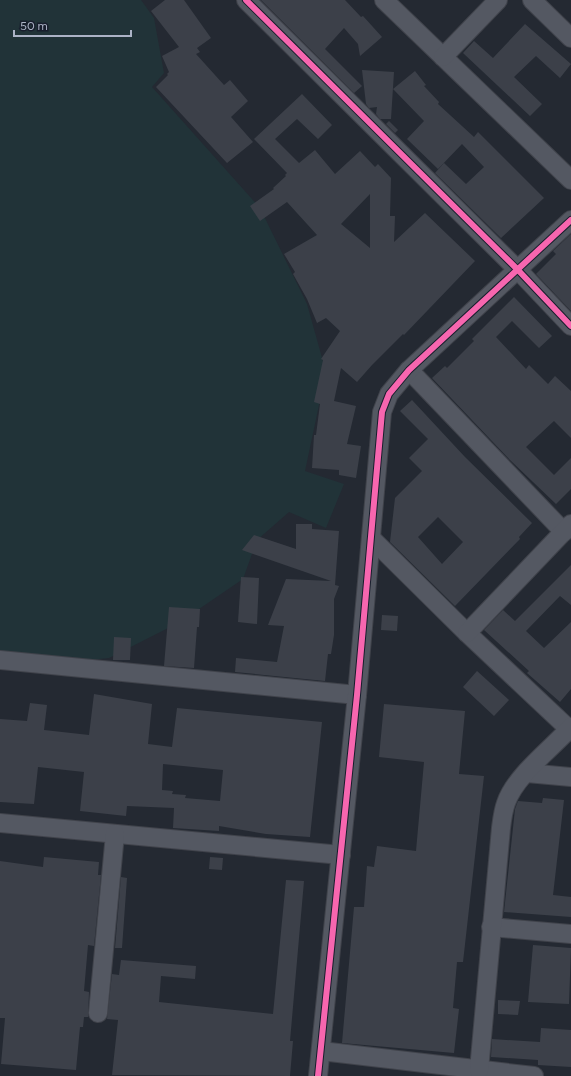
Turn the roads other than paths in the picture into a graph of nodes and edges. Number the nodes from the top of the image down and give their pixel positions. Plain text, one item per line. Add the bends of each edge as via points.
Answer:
1 (246, 0) edge
2 (384, 0) edge
3 (498, 0) edge
4 (532, 0) edge
5 (571, 38) edge
6 (443, 58) junction
7 (571, 180) edge
8 (571, 220) edge
9 (518, 270) junction
10 (571, 326) edge
11 (409, 370) junction
12 (567, 528) edge
13 (371, 538) junction
14 (467, 633) junction
15 (0, 660) edge
16 (357, 695) junction
17 (570, 728) edge
18 (527, 773) junction
19 (571, 777) edge
20 (0, 823) edge
21 (115, 834) junction
22 (341, 855) junction
23 (491, 927) junction
24 (571, 934) edge
25 (98, 1013) dead end
26 (320, 1051) junction
27 (479, 1070) junction
28 (318, 1076) edge
29 (534, 1076) edge

1 - 9 street
2 - 6 street
3 - 6 street
4 - 5 street
6 - 7 street
8 - 9 street
9 - 10 street
9 - 11 street
11 - 12 street
11 - 13 street via 389,394 382,412
12 - 14 street
13 - 14 street
13 - 16 street
14 - 17 street
15 - 16 street
16 - 22 street
17 - 18 street
18 - 19 street
18 - 23 street via 514,788 506,803
20 - 21 street
21 - 22 street
21 - 25 street
22 - 26 street
23 - 24 street
23 - 27 street
26 - 27 street
26 - 28 street
27 - 29 street

